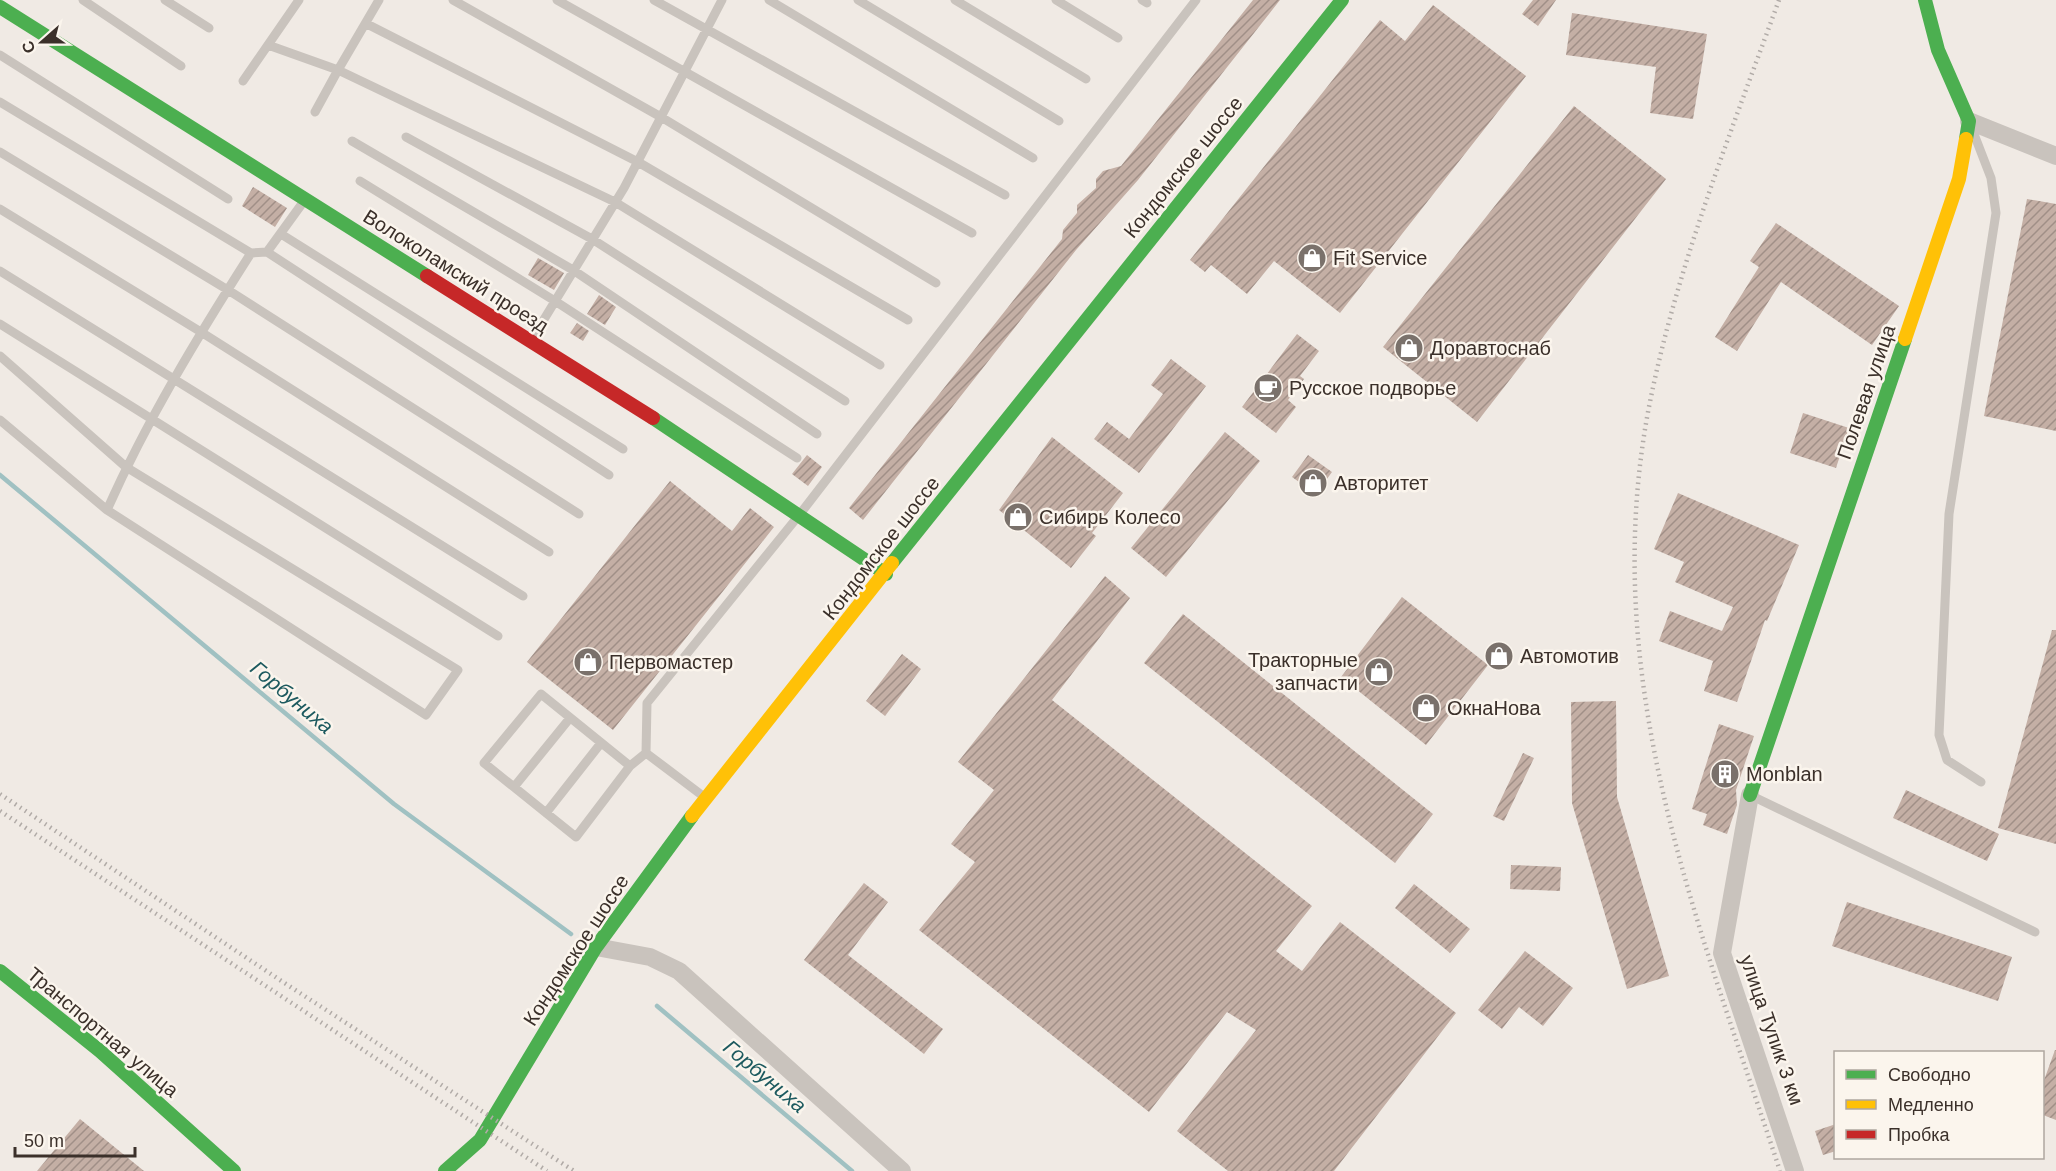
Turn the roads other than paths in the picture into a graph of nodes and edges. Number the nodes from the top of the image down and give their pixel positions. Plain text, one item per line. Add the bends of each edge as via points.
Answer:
1 (83, 0) edge
2 (165, 0) edge
3 (299, 0) edge
4 (379, 0) edge
5 (453, 0) edge
6 (557, 0) edge
7 (654, 0) edge
8 (722, 0) edge
9 (769, 0) edge
10 (858, 0) edge
11 (955, 0) edge
12 (1056, 0) edge
13 (1196, 0) edge
14 (1341, 0) edge
15 (1925, 0) edge
16 (0, 8) edge
17 (368, 24) junction
18 (209, 28) dead end
19 (706, 30) junction
20 (1118, 38) dead end
21 (268, 45) junction
22 (0, 55) edge
23 (182, 66) dead end
24 (338, 70) junction
25 (685, 70) junction
26 (1086, 79) dead end
27 (243, 81) dead end
28 (0, 102) edge
29 (315, 112) dead end
30 (661, 117) junction
31 (1059, 121) dead end
32 (1969, 121) junction
33 (406, 137) dead end
34 (352, 141) dead end
35 (0, 152) edge
36 (2056, 156) edge
37 (1033, 158) dead end
38 (638, 162) junction
39 (360, 181) dead end
40 (1005, 195) dead end
41 (228, 199) dead end
42 (305, 199) junction
43 (615, 202) junction
44 (0, 209) edge
45 (972, 233) dead end
46 (281, 234) junction
47 (592, 239) junction
48 (267, 252) junction
49 (251, 254) junction
50 (573, 270) junction
51 (0, 271) edge
52 (936, 283) dead end
53 (228, 290) junction
54 (555, 301) junction
55 (908, 320) dead end
56 (0, 324) edge
57 (201, 332) junction
58 (531, 341) junction
59 (0, 356) edge
60 (880, 365) dead end
61 (173, 379) junction
62 (845, 401) dead end
63 (0, 420) edge
64 (152, 421) junction
65 (817, 434) dead end
66 (623, 449) dead end
67 (797, 458) dead end
68 (126, 467) junction
69 (609, 475) dead end
70 (107, 510) junction
71 (579, 514) dead end
72 (800, 514) junction
73 (549, 552) dead end
74 (886, 574) junction
75 (523, 596) dead end
76 (498, 636) dead end
77 (570, 718) junction
78 (602, 743) junction
79 (646, 753) junction
80 (630, 766) junction
81 (1981, 782) dead end
82 (513, 787) junction
83 (1749, 795) junction
84 (705, 797) junction
85 (546, 813) junction
86 (2035, 932) dead end
87 (596, 947) junction
88 (0, 971) edge
89 (480, 1140) junction
90 (476, 1161) dead end
91 (234, 1171) edge
92 (445, 1171) edge
93 (902, 1171) edge
94 (1796, 1171) edge

1 - 23 lane
2 - 18 lane
3 - 21 lane
4 - 17 lane
5 - 30 lane
6 - 25 lane
7 - 19 lane
8 - 19 lane
9 - 37 lane
10 - 31 lane
11 - 26 lane
12 - 20 lane
13 - 72 lane
14 - 74 street, Кондомское шоссе
15 - 32 street via 1938,50
16 - 42 street, Волоколамский проезд via 138,90
17 - 24 lane
17 - 38 lane
19 - 25 lane
19 - 40 lane
21 - 24 lane
21 - 27 lane
22 - 41 lane
24 - 29 lane
24 - 43 lane
25 - 30 lane
25 - 45 lane
28 - 49 lane
30 - 38 lane
30 - 52 lane
32 - 36 street
32 - 81 lane via 1991,178 1996,213 1949,514 1939,735 1947,760
32 - 83 street, Полевая улица via 1959,179
33 - 47 lane
34 - 50 lane
35 - 53 lane
38 - 43 lane
38 - 55 lane
39 - 54 lane
42 - 46 lane
42 - 58 street, Волоколамский проезд
43 - 47 lane
43 - 60 lane
44 - 57 lane
46 - 48 lane
46 - 66 lane
47 - 50 lane
47 - 62 lane
48 - 49 lane
48 - 69 lane
49 - 53 lane
50 - 54 lane
50 - 65 lane
51 - 61 lane
53 - 57 lane
53 - 71 lane
54 - 58 lane
54 - 67 lane
56 - 64 lane
57 - 61 lane
57 - 73 lane
58 - 72 street, Волоколамский проезд
59 - 68 lane
61 - 64 lane
61 - 75 lane
63 - 70 lane
64 - 68 lane
64 - 76 lane
68 - 70 lane
68 - 70 lane via 458,670 426,715
72 - 74 street, Волоколамский проезд
72 - 79 lane via 647,704
74 - 84 street, Кондомское шоссе
77 - 78 lane
77 - 82 lane
77 - 82 lane via 541,693 484,763
78 - 80 lane
78 - 85 lane
79 - 80 lane
79 - 84 lane
80 - 85 lane via 576,837
82 - 85 lane
83 - 86 lane
83 - 94 street, улица Тупик 3 км via 1722,953
84 - 87 street, Кондомское шоссе
87 - 89 street, Кондомское шоссе
87 - 93 street via 650,957 679,971
88 - 91 street, Транспортная улица via 100,1051
89 - 90 street, Кондомское шоссе
89 - 92 street, Кондомское шоссе

